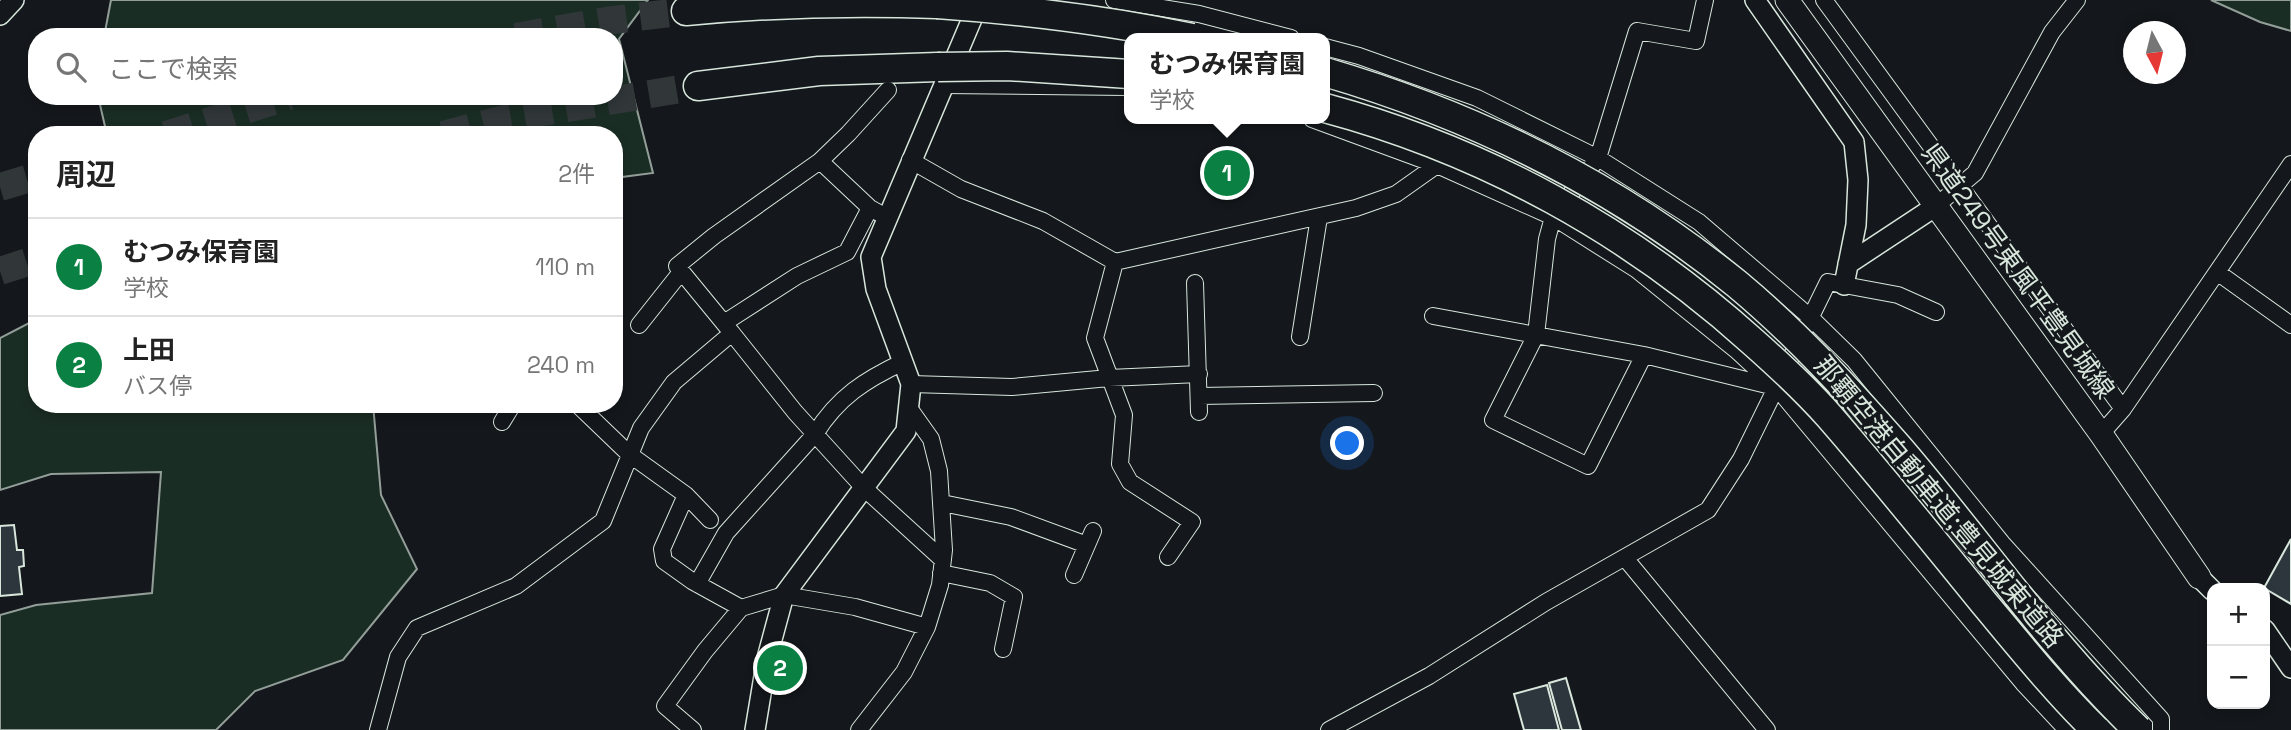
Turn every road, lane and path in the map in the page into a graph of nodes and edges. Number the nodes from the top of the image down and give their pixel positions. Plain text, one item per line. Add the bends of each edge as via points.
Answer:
1 (14, 0) edge
2 (979, 0) edge
3 (1114, 0) edge
4 (1705, 0) edge
5 (1755, 0) edge
6 (1787, 0) edge
7 (1824, 0) edge
8 (2077, 0) edge
9 (686, 11) tunnel mouth
10 (0, 15) edge
11 (1169, 33) edge
12 (1272, 33) edge
13 (1330, 48) edge
14 (1124, 74) edge
15 (1330, 74) edge
16 (940, 76) junction
17 (698, 86) tunnel mouth
18 (1124, 87) edge
19 (888, 90) dead end
20 (1330, 110) edge
21 (1326, 124) edge
22 (1598, 158) junction
23 (910, 160) junction
24 (820, 161) junction
25 (2291, 164) edge
26 (1437, 165) junction
27 (1961, 186) junction
28 (1936, 206) junction
29 (878, 213) junction
30 (1319, 217) junction
31 (1553, 217) junction
32 (1115, 262) junction
33 (1848, 264) junction
34 (681, 272) junction
35 (2217, 272) junction
36 (1195, 284) dead end
37 (1844, 285) junction
38 (1936, 312) dead end
39 (1433, 316) dead end
40 (1810, 317) junction
41 (639, 325) dead end
42 (2291, 325) edge
43 (728, 328) junction
44 (1536, 335) junction
45 (1300, 337) dead end
46 (1644, 355) junction
47 (903, 362) junction
48 (1199, 373) junction
49 (1109, 379) junction
50 (911, 384) junction
51 (1777, 388) junction
52 (1374, 393) dead end
53 (909, 408) junction
54 (2123, 409) junction
55 (508, 413) edge
56 (586, 413) edge
57 (502, 422) dead end
58 (815, 434) junction
59 (2101, 434) junction
60 (629, 454) junction
61 (864, 488) junction
62 (686, 495) junction
63 (942, 503) junction
64 (710, 520) dead end
65 (1168, 558) dead end
66 (1625, 558) junction
67 (942, 567) junction
68 (1074, 575) dead end
69 (697, 584) junction
70 (2205, 584) edge
71 (784, 595) junction
72 (741, 608) junction
73 (927, 627) junction
74 (2270, 637) edge
75 (1003, 649) dead end
76 (2291, 668) edge
77 (378, 730) edge
78 (693, 730) edge
79 (755, 730) edge
80 (859, 730) edge
81 (1329, 730) edge
82 (1767, 730) edge
83 (2067, 730) edge
84 (2096, 730) edge
85 (2138, 730) edge
86 (2161, 730) edge

1 - 10 street
2 - 16 street
3 - 12 street via 1199,14
4 - 22 street via 1696,41 1637,31
5 - 33 street via 1854,142 1856,225
6 - 28 main road, 県道249号東風平豊見城線
7 - 27 street
8 - 27 street via 2052,32 1975,173
9 - 11 highway, bridge via 849,2 937,4 1046,13
13 - 22 street via 1477,98
14 - 16 highway, bridge via 1007,66
15 - 85 highway, 那覇空港自動車道;豊見城東道路, bridge via 1441,111 1567,170 1636,211 1737,285 1809,350 1900,449 2041,623
16 - 17 highway via 819,72
16 - 18 street
16 - 23 street
19 - 24 street
20 - 84 highway, 那覇空港自動車道;豊見城東道路, bridge via 1432,143 1517,180 1607,230 1704,298 1826,413 2022,649
21 - 26 street
22 - 31 street
22 - 40 street via 1699,222
23 - 29 street
23 - 32 street via 961,189 1043,221
24 - 29 street
24 - 34 street via 714,236 677,266
25 - 35 street
26 - 30 street via 1396,194
26 - 31 street
27 - 28 street
27 - 54 street
28 - 33 street
28 - 59 main road, 県道249号東風平豊見城線
29 - 43 street via 847,252 797,276
29 - 47 street via 871,257 876,289
30 - 32 street
30 - 45 street
31 - 44 street via 1546,239
31 - 51 street via 1637,270
32 - 49 street via 1095,338
33 - 37 street
34 - 41 street
34 - 43 street
35 - 42 street
35 - 54 street
36 - 48 street
37 - 38 street via 1898,295
37 - 40 street via 1828,282
39 - 44 street
40 - 51 street
40 - 86 street via 1854,360 2002,543 2161,719
43 - 58 street
43 - 60 street via 674,382 640,428
44 - 46 street
44 - 46 street via 1493,420 1588,466
46 - 51 street
47 - 50 street
47 - 58 street via 866,380 827,415
48 - 49 street
48 - 52 street via 1199,404
49 - 50 street via 1012,387
49 - 65 street via 1124,415 1120,464 1130,482 1192,522
50 - 53 street
51 - 66 street via 1741,459 1708,510
51 - 83 street
53 - 61 street via 906,431
53 - 63 street via 932,439
54 - 59 street
55 - 57 street
56 - 60 street
58 - 61 street
58 - 69 street via 726,533
59 - 70 main road, 県道249号東風平豊見城線
60 - 62 street
60 - 77 street via 603,521 516,586 417,628 398,657
61 - 67 street
61 - 71 street
62 - 64 street
62 - 69 street via 662,549 664,561
63 - 67 street
63 - 68 street via 1090,538
66 - 81 street via 1429,676
66 - 82 street
67 - 73 street
67 - 75 street via 990,583 1014,597
69 - 72 street
71 - 72 street
71 - 73 street via 855,607
71 - 79 street
72 - 78 street via 665,706
73 - 80 street via 904,671
74 - 76 street

